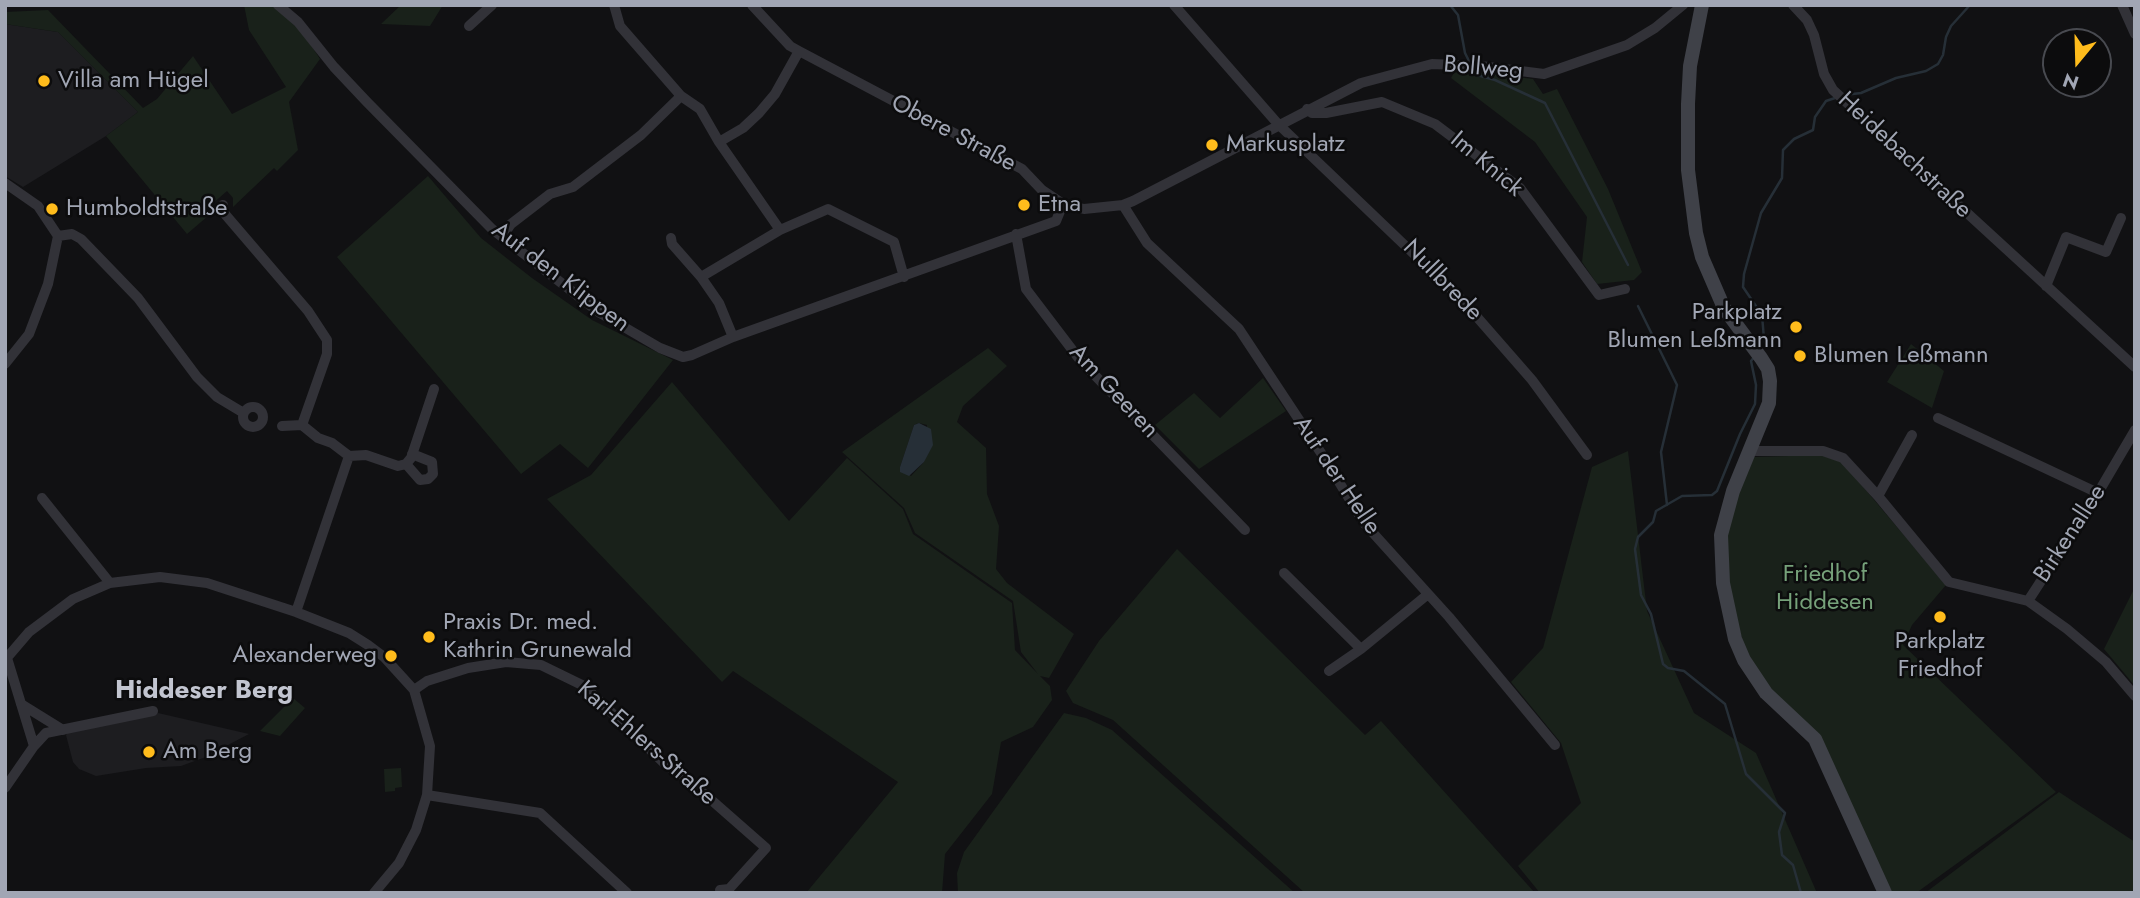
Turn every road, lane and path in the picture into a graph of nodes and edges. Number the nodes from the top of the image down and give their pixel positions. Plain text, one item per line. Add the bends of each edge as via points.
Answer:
1 (278, 5) edge
2 (492, 5) edge
3 (614, 5) edge
4 (752, 5) edge
5 (1174, 5) edge
6 (1683, 5) edge
7 (1702, 5) edge
8 (1793, 5) edge
9 (2122, 5) edge
10 (469, 26) dead end
11 (2135, 34) edge
12 (799, 51) junction
13 (681, 96) junction
14 (1307, 109) junction
15 (1278, 124) junction
16 (719, 142) junction
17 (5, 183) edge
18 (1063, 204) junction
19 (223, 205) dead end
20 (1123, 205) junction
21 (2121, 218) dead end
22 (780, 230) junction
23 (1016, 234) junction
24 (58, 236) junction
25 (502, 237) junction
26 (671, 237) dead end
27 (701, 277) junction
28 (904, 277) junction
29 (2046, 286) junction
30 (1625, 289) dead end
31 (733, 337) junction
32 (5, 365) edge
33 (2135, 367) edge
34 (434, 389) dead end
35 (242, 412) dead end
36 (1938, 418) dead end
37 (302, 425) junction
38 (282, 426) dead end
39 (2135, 430) edge
40 (1912, 435) dead end
41 (1750, 451) junction
42 (412, 454) junction
43 (1587, 455) dead end
44 (348, 456) junction
45 (406, 464) junction
46 (2098, 493) junction
47 (1878, 495) junction
48 (42, 498) dead end
49 (1245, 530) dead end
50 (1284, 573) dead end
51 (110, 583) junction
52 (1427, 595) junction
53 (2028, 601) junction
54 (296, 612) junction
55 (1361, 649) junction
56 (6, 659) edge
57 (1329, 671) dead end
58 (414, 690) junction
59 (2135, 695) edge
60 (21, 704) junction
61 (153, 711) dead end
62 (63, 730) junction
63 (1555, 745) dead end
64 (34, 746) junction
65 (5, 788) edge
66 (427, 795) junction
67 (720, 890) dead end
68 (374, 893) edge
69 (627, 893) edge
70 (1885, 893) edge

1 - 25 street, Auf den Klippen
2 - 10 street
3 - 13 street via 620,26
4 - 12 street, Obere Straße
5 - 15 street, Nullbrede
6 - 14 street, Bollweg via 1627,45 1560,70 1544,74 1454,63 1426,65 1361,83
7 - 41 main road via 1690,66 1688,170 1702,257 1724,307 1768,369 1769,403
8 - 29 street, Heidebachstraße via 1807,20 1833,90
9 - 11 street
12 - 16 street via 760,113
12 - 18 street, Obere Straße via 1022,169
13 - 16 street via 700,109
13 - 25 street via 641,135 573,187 550,194 511,224
14 - 15 street, Bollweg
14 - 30 street, Im Knick via 1326,113 1382,102 1435,124 1520,188 1599,295
15 - 20 street
15 - 43 street, Nullbrede via 1463,301 1532,380
16 - 22 street
17 - 24 street via 42,210
18 - 20 street via 1084,209
18 - 23 street, Auf den Klippen via 1056,221
19 - 37 street via 224,213 308,311 327,340 327,354
20 - 52 street, Auf der Helle via 1147,243 1239,329 1364,523
21 - 29 street via 2106,252 2066,237
22 - 27 street
22 - 28 street via 828,209 894,242
23 - 28 street, Auf den Klippen
23 - 49 street, Am Geeren via 1026,289 1080,360
24 - 32 street via 45,293 29,334
24 - 35 street via 72,234 82,239 138,298 197,377 217,397
25 - 31 street, Auf den Klippen via 600,313 660,348 683,357
26 - 27 street via 671,243
27 - 31 street via 719,303
28 - 31 street, Auf den Klippen
29 - 33 street, Heidebachstraße
34 - 42 street
36 - 46 street
37 - 38 street
37 - 44 street
39 - 46 street, Birkenallee
40 - 47 street
41 - 47 street via 1823,451 1843,458
41 - 70 main road via 1732,491 1721,535 1723,583 1735,639 1766,693 1815,739
42 - 45 street
42 - 45 street via 432,462 433,474 422,481
44 - 45 street
44 - 54 street
46 - 53 street, Birkenallee
47 - 53 street via 1950,582
48 - 51 street
50 - 55 street
51 - 54 street via 183,579
51 - 56 street via 51,614
52 - 55 street
52 - 63 street, Auf der Helle
53 - 59 street via 2106,662
54 - 58 street via 369,645
55 - 57 street
56 - 60 street
58 - 66 street via 430,746
58 - 67 street, Karl-Ehlers-Straße via 468,668 506,662 541,665 584,685 666,765 766,848 729,889
60 - 62 street
60 - 64 street
61 - 62 street
62 - 64 street via 46,733
64 - 65 street
66 - 68 street via 399,863
66 - 69 street via 540,813

